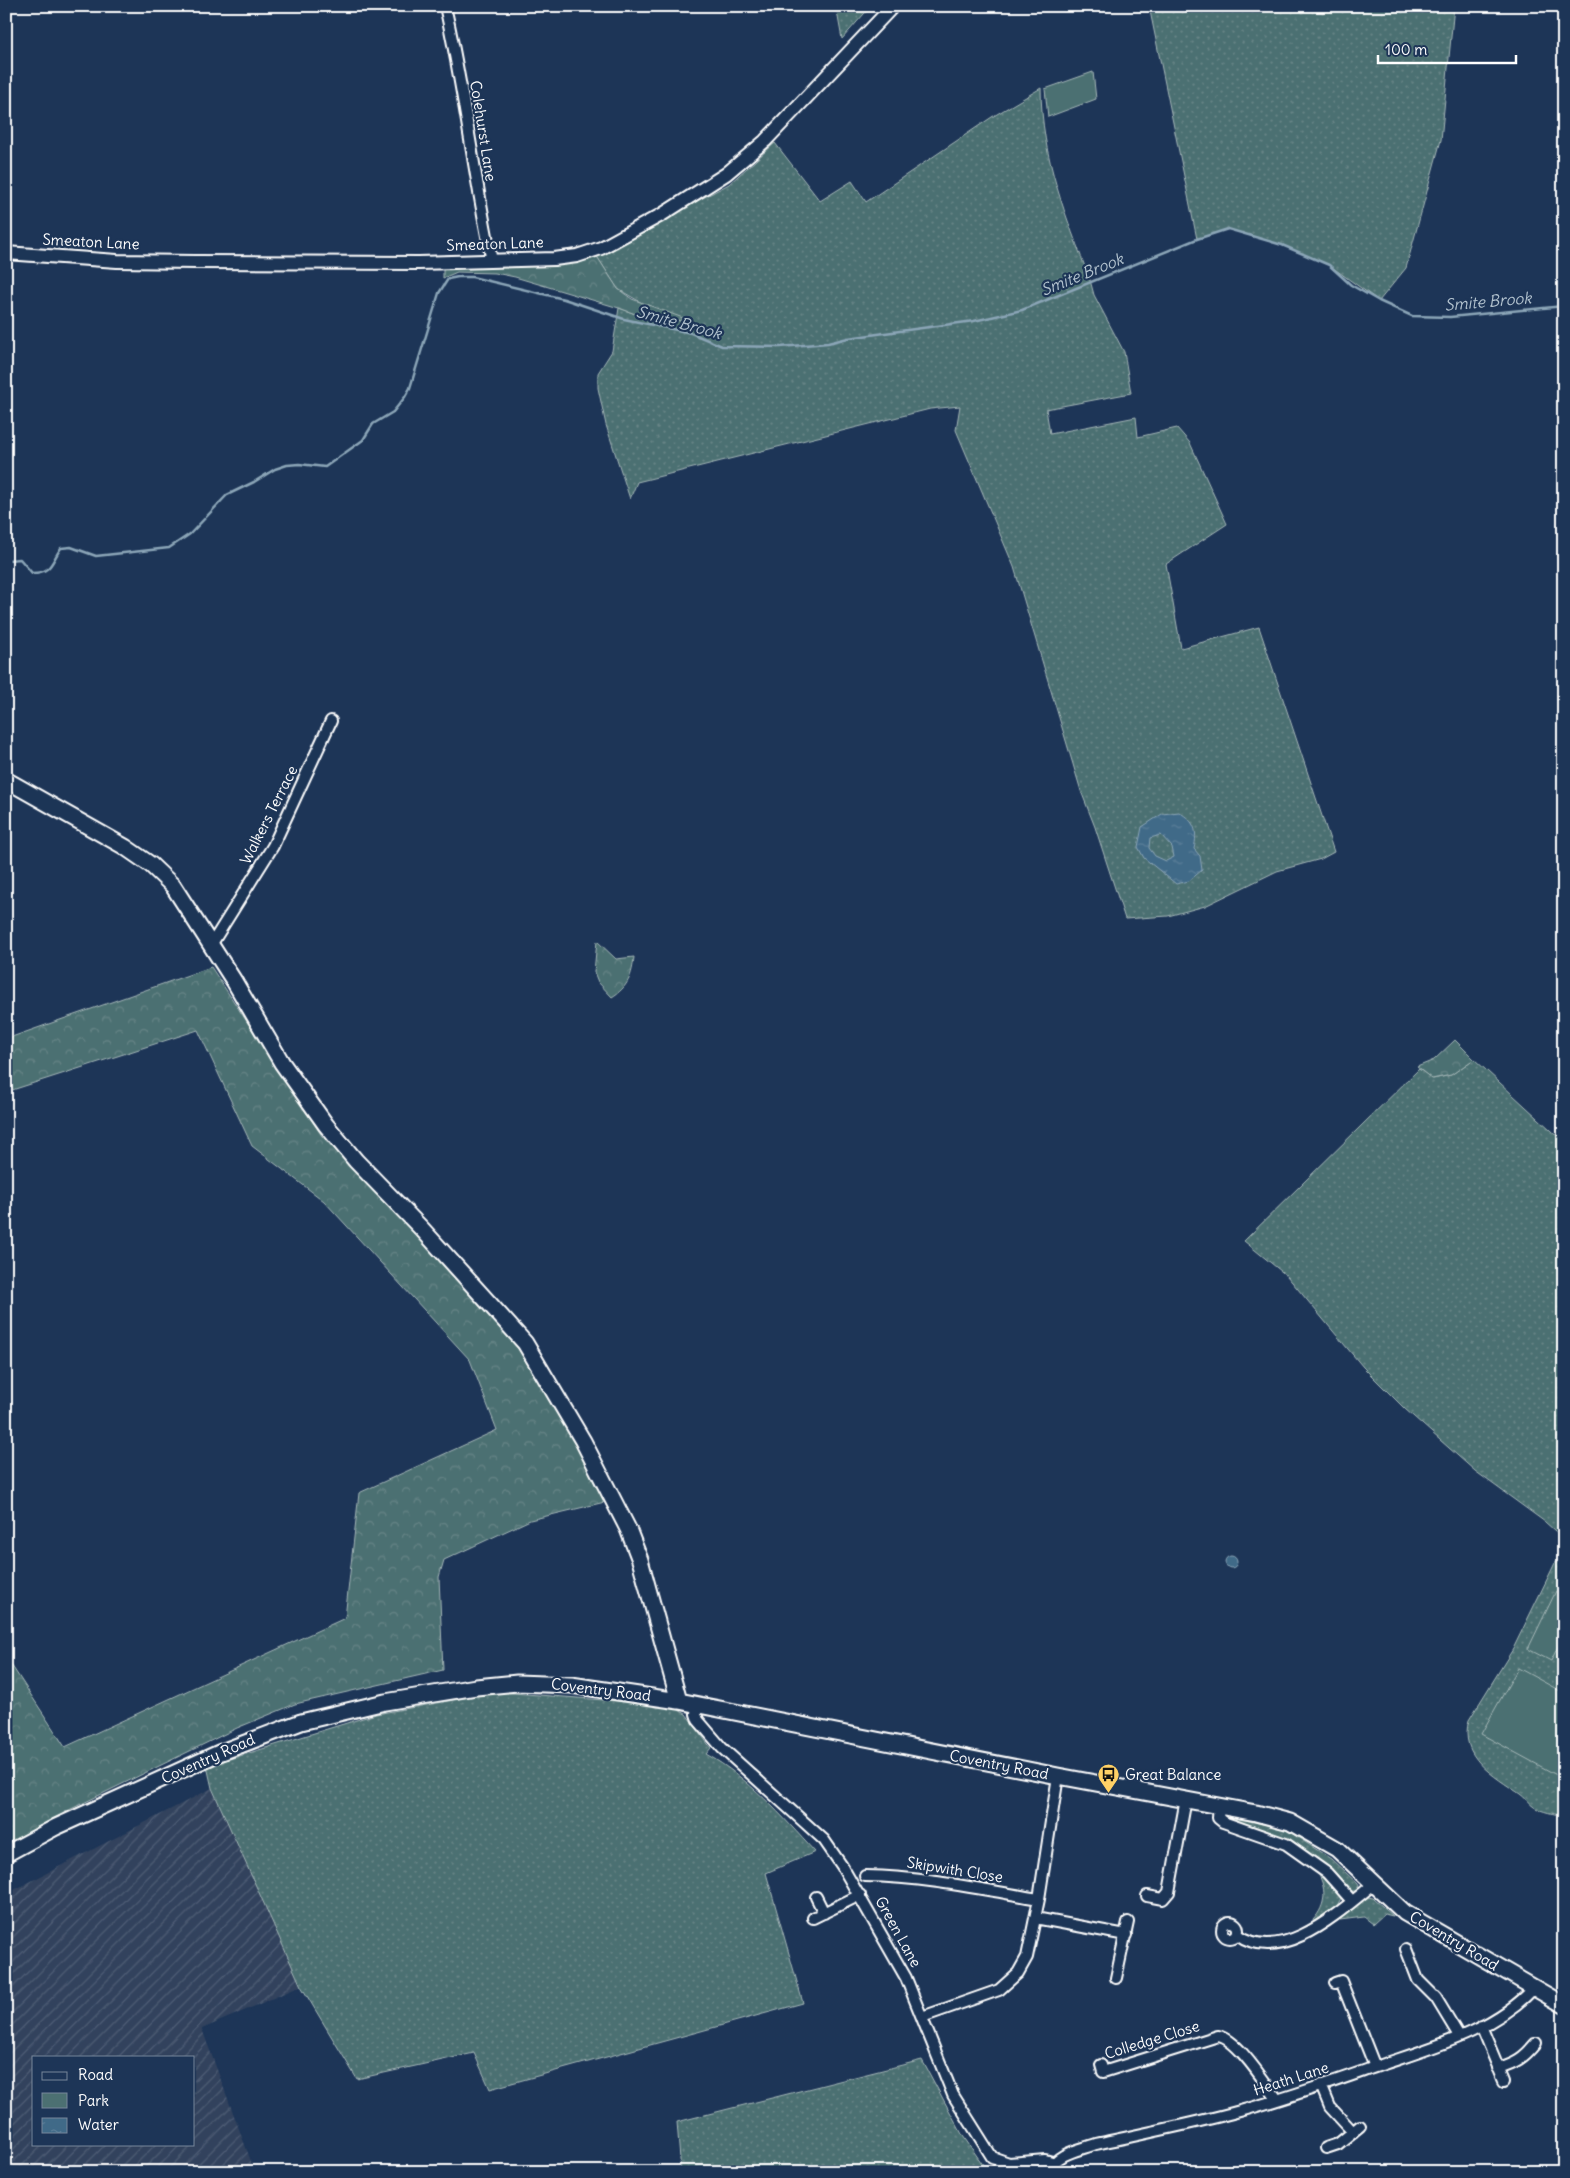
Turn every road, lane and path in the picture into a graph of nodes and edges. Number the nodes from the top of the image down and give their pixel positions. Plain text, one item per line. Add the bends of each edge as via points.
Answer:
1 (446, 6) edge
2 (893, 6) edge
3 (6, 253) edge
4 (492, 261) junction
5 (331, 721) dead end
6 (6, 780) edge
7 (211, 946) junction
8 (679, 1701) junction
9 (697, 1705) junction
10 (1058, 1776) junction
11 (1186, 1799) junction
12 (1219, 1806) junction
13 (6, 1854) edge
14 (865, 1876) dead end
15 (1375, 1883) junction
16 (860, 1895) junction
17 (1147, 1896) dead end
18 (816, 1897) dead end
19 (1039, 1899) junction
20 (1352, 1901) junction
21 (824, 1913) junction
22 (813, 1918) dead end
23 (1035, 1918) junction
24 (1128, 1922) dead end
25 (1237, 1934) dead end
26 (1126, 1935) junction
27 (1406, 1949) dead end
28 (1116, 1978) dead end
29 (1335, 1983) dead end
30 (1534, 1987) junction
31 (1564, 2005) edge
32 (922, 2017) junction
33 (1482, 2026) junction
34 (1459, 2036) junction
35 (1535, 2044) dead end
36 (1101, 2065) dead end
37 (1375, 2067) junction
38 (1498, 2068) junction
39 (1504, 2081) dead end
40 (1321, 2085) junction
41 (1277, 2099) junction
42 (1326, 2148) dead end
43 (1000, 2161) junction
44 (1050, 2167) edge
45 (1001, 2172) edge

1 - 4 street, Colehurst Lane
2 - 4 street, Smeaton Lane via 765,141 726,174 601,248 554,259
3 - 4 street, Smeaton Lane via 117,261 340,264
5 - 7 street, Walkers Terrace via 274,846
6 - 7 main road via 151,865 173,886
7 - 8 main road via 282,1063 326,1126 525,1343 560,1400 628,1529 640,1560
8 - 9 main road, Coventry Road
8 - 13 main road, Coventry Road via 594,1688 518,1683 476,1687 346,1710 278,1729 219,1753 56,1827
9 - 10 main road, Coventry Road
9 - 16 street, Green Lane via 698,1720 733,1759 824,1840
10 - 11 main road, Coventry Road
10 - 19 street
11 - 12 main road, Coventry Road
11 - 17 street via 1169,1892 1163,1899
12 - 15 main road, Coventry Road via 1299,1826 1337,1849
12 - 20 street via 1218,1818 1223,1822 1286,1844 1327,1873
14 - 19 street, Skipwith Close via 937,1881
15 - 20 street
15 - 30 main road, Coventry Road via 1417,1920
16 - 21 street
16 - 32 street, Green Lane via 906,1978
18 - 21 street
19 - 23 street
20 - 25 street via 1317,1928 1276,1943 1256,1944
21 - 22 street
23 - 26 street
23 - 32 street via 1028,1957 1010,1982 999,1990
24 - 26 street
26 - 28 street
27 - 34 street via 1418,1980 1436,1998
29 - 37 street via 1341,1981
30 - 31 main road, Coventry Road
30 - 33 street, Heath Lane via 1520,2003
32 - 43 street, Green Lane via 953,2095 986,2149
33 - 34 street, Heath Lane
33 - 38 street
34 - 37 street, Heath Lane
35 - 38 street via 1526,2056
36 - 41 street, Colledge Close via 1103,2072 1224,2036
37 - 40 street, Heath Lane
38 - 39 street
40 - 41 street, Heath Lane
40 - 42 street via 1330,2107 1356,2129 1338,2144
41 - 44 street, Heath Lane via 1189,2124 1096,2144 1059,2156
43 - 44 street via 1045,2160
43 - 45 street

